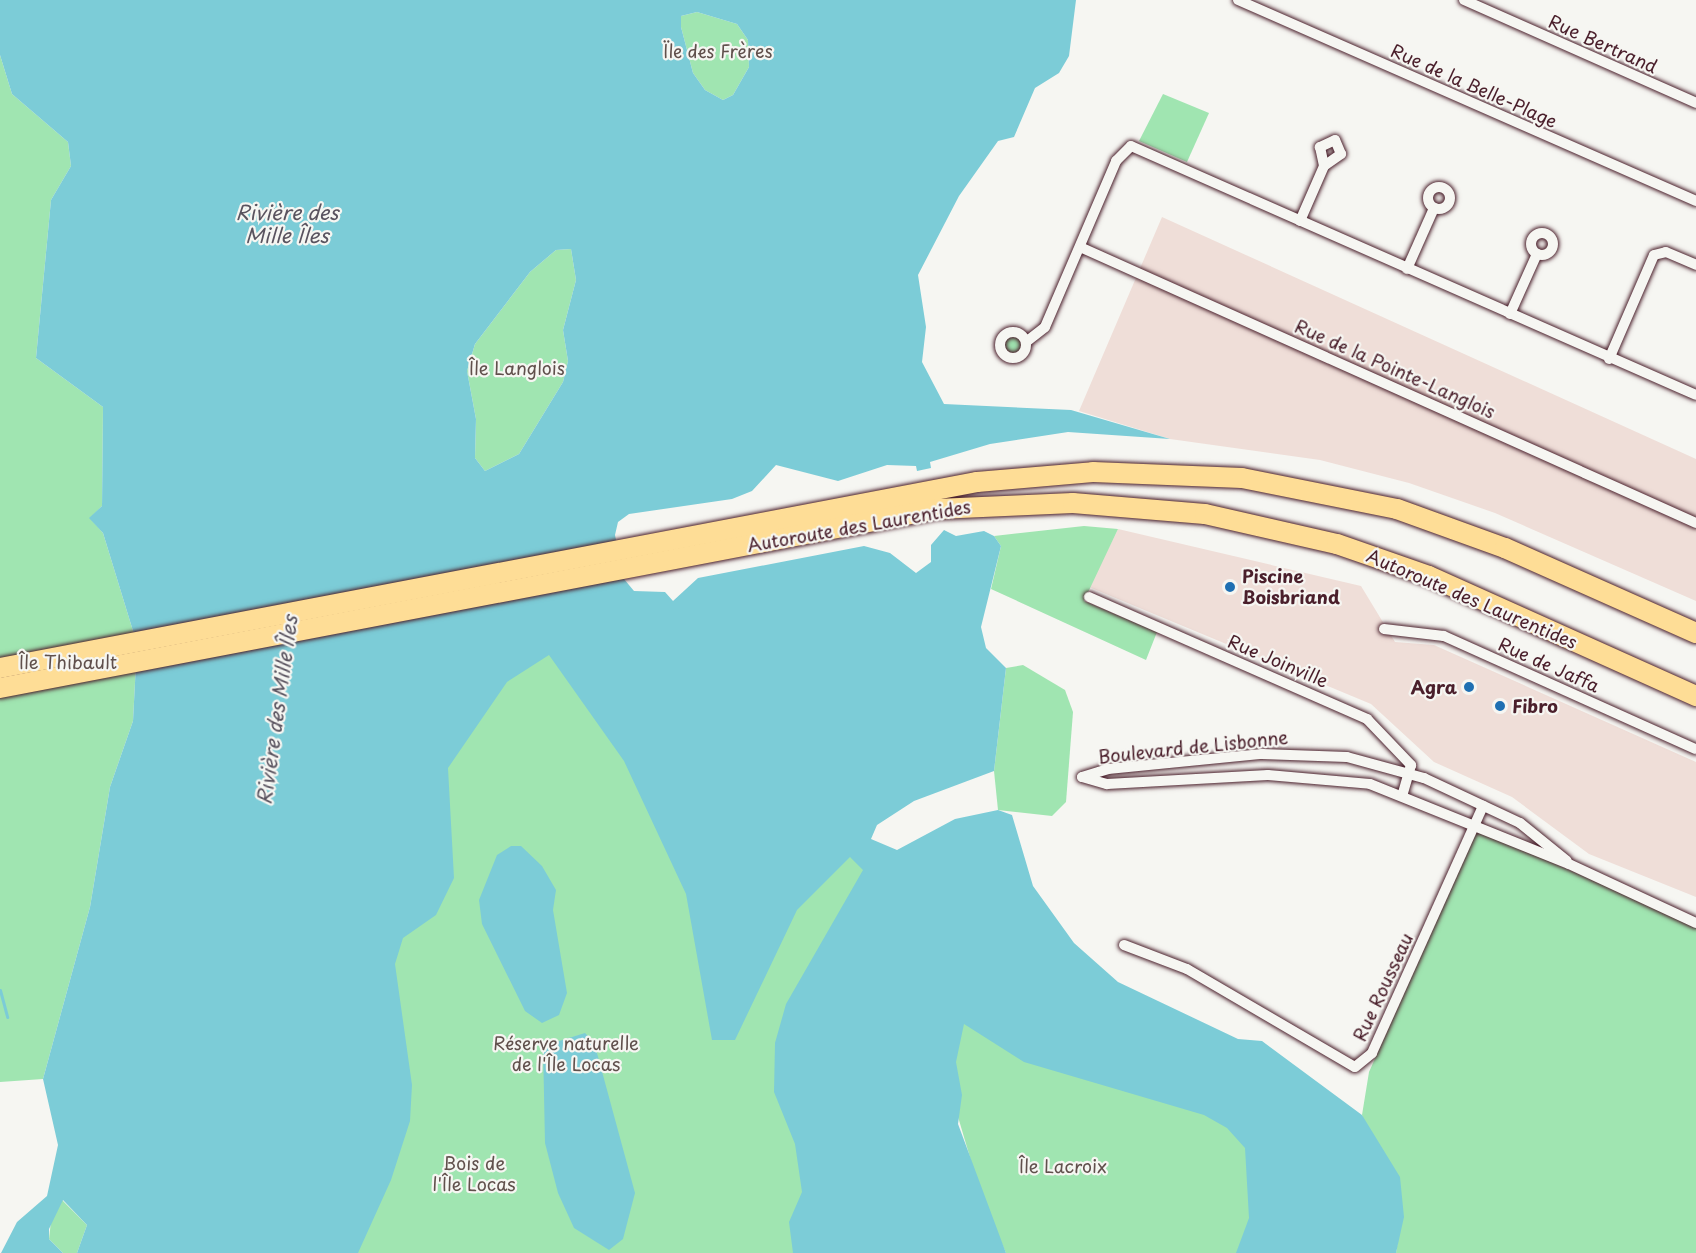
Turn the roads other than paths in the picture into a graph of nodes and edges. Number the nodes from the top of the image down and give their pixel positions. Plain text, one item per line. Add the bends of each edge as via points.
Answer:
1 (1238, 0) edge
2 (1464, 0) edge
3 (1696, 103) edge
4 (1324, 166) dead end
5 (1696, 201) edge
6 (1434, 208) dead end
7 (1300, 221) junction
8 (1080, 247) junction
9 (1537, 254) dead end
10 (1696, 265) edge
11 (1407, 269) junction
12 (1510, 315) junction
13 (1026, 342) dead end
14 (1609, 359) junction
15 (1696, 394) edge
16 (1696, 523) edge
17 (637, 556) junction
18 (1089, 597) dead end
19 (1384, 629) dead end
20 (1696, 633) edge
21 (0, 668) edge
22 (0, 688) edge
23 (1696, 696) edge
24 (1696, 749) edge
25 (1262, 754) junction
26 (1410, 774) junction
27 (1268, 776) junction
28 (1403, 793) junction
29 (1483, 806) junction
30 (1477, 825) junction
31 (1569, 864) junction
32 (1696, 923) edge
33 (1124, 945) dead end

1 - 5 street, Rue de la Belle-Plage
2 - 3 street, Rue Bertrand
4 - 7 street
6 - 11 street
7 - 8 street via 1131,146 1116,161
7 - 11 street
8 - 13 street via 1044,327
8 - 16 street, Rue de la Pointe-Langlois
9 - 12 street
10 - 14 street via 1666,252 1654,255
11 - 12 street
12 - 14 street
14 - 15 street
17 - 20 highway, Autoroute des Laurentides via 1012,477 1193,473 1289,484 1396,509 1505,548
17 - 21 highway, Autoroute des Laurentides
17 - 22 highway, Autoroute des Laurentides
17 - 23 highway, Autoroute des Laurentides via 960,506 1073,502 1155,507 1272,526 1372,555
18 - 26 street, Rue Joinville via 1357,713 1411,765
19 - 24 street, Rue de Jaffa via 1444,636
25 - 26 street, Boulevard de Lisbonne via 1347,757
25 - 27 street
25 - 27 street, Boulevard de Lisbonne via 1108,769 1082,777 1107,784
26 - 28 street
26 - 29 street, Boulevard de Lisbonne
27 - 28 street, Boulevard de Lisbonne via 1336,778
28 - 30 street, Boulevard de Lisbonne
29 - 30 street, Rue Rousseau
29 - 31 street, Boulevard de Lisbonne via 1520,823
30 - 31 street, Boulevard de Lisbonne
30 - 33 street, Rue Rousseau via 1372,1053 1355,1068 1197,975
31 - 32 street, Boulevard de Lisbonne

